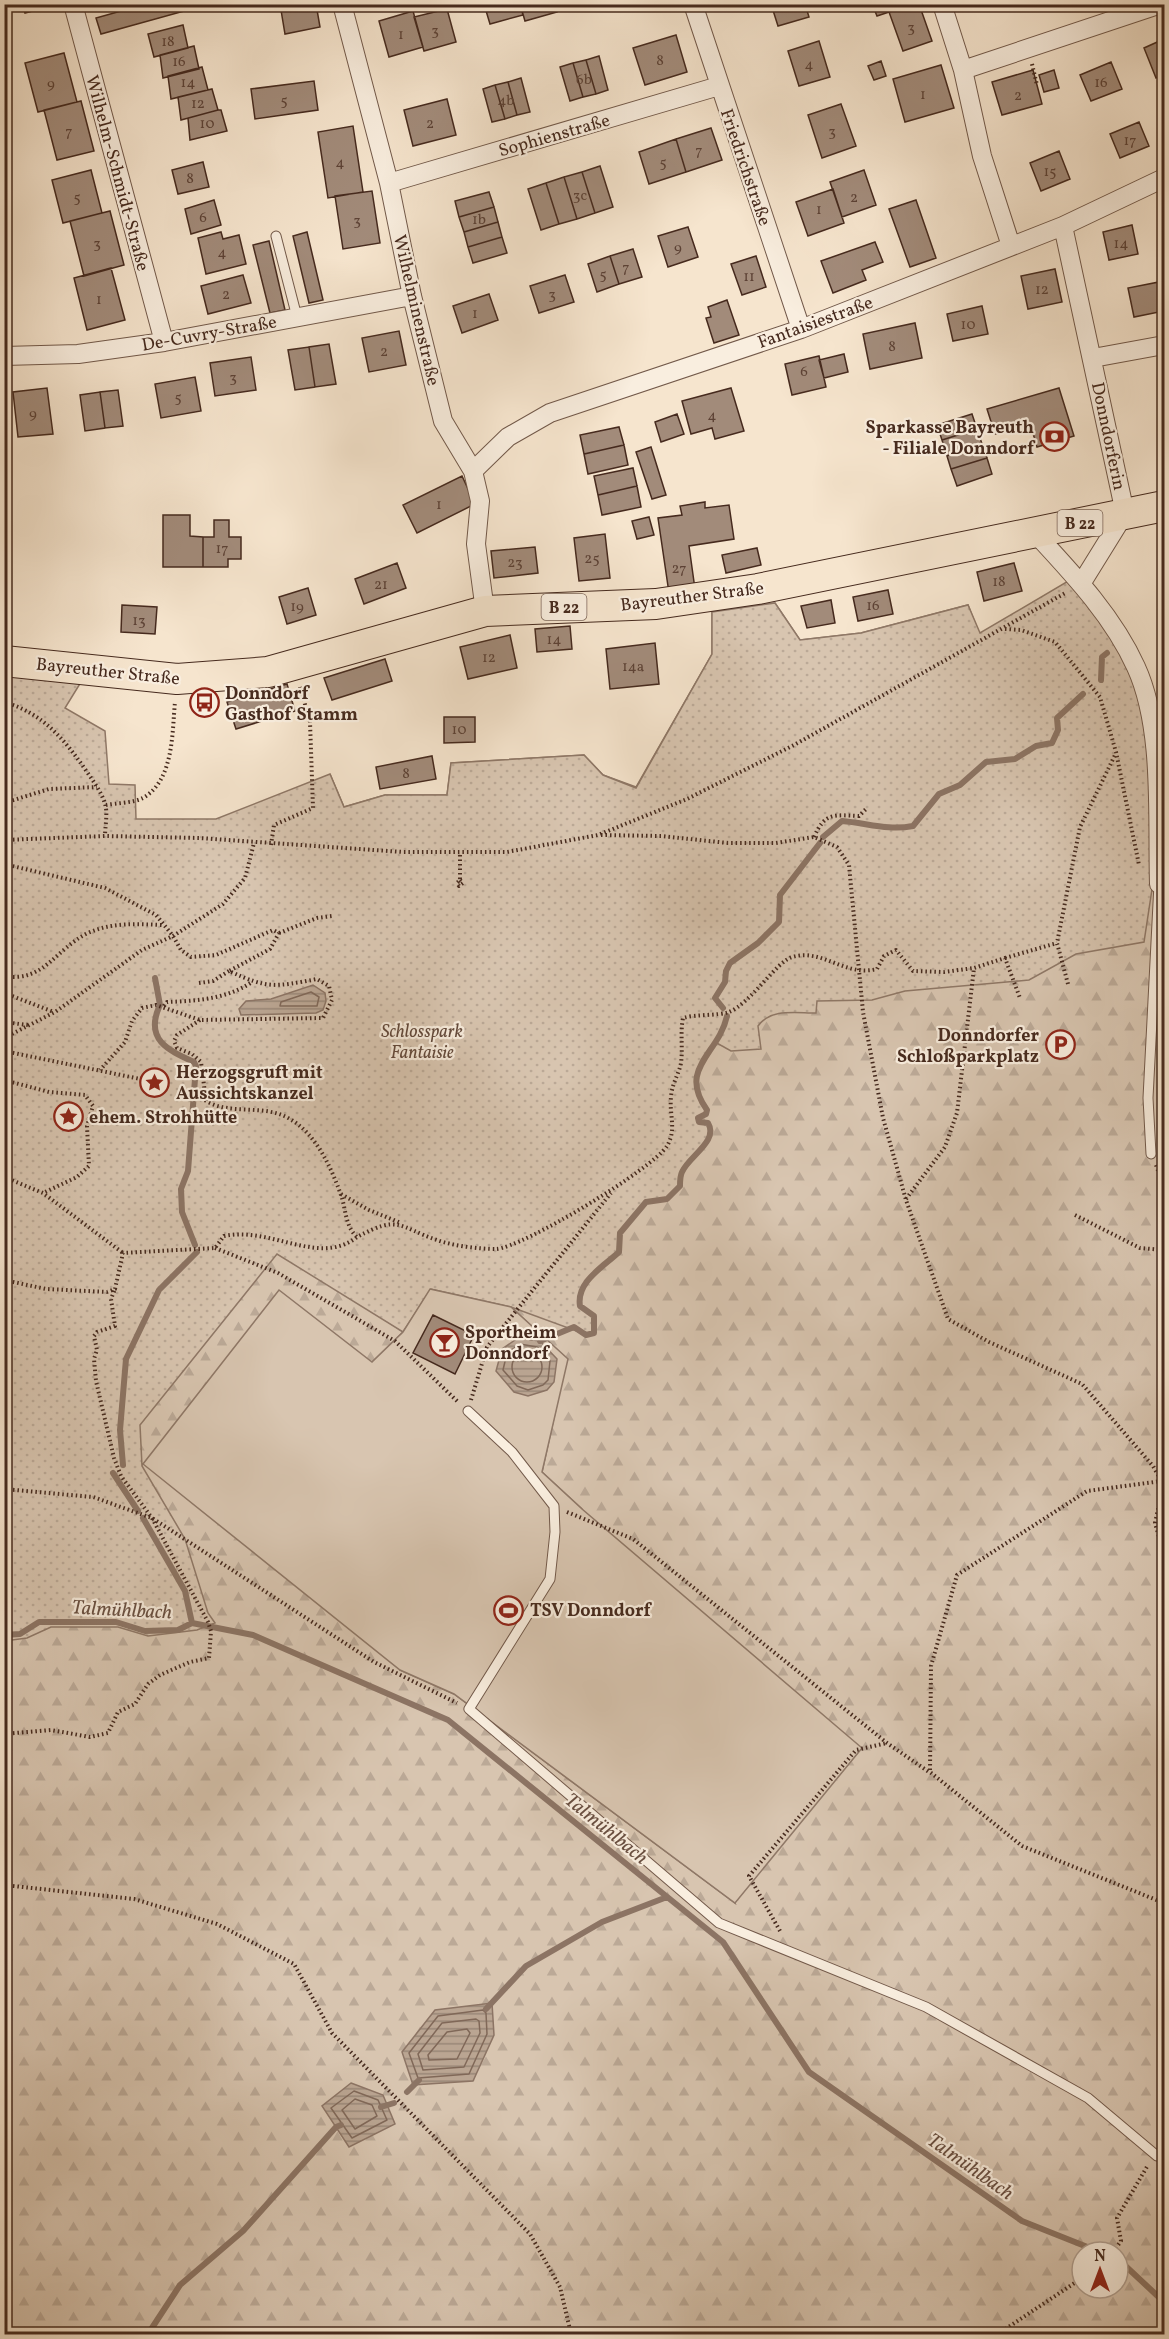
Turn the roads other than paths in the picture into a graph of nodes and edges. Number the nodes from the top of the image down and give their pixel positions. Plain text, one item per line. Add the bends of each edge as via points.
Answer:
1 (73, 4) edge
2 (342, 4) edge
3 (693, 4) edge
4 (942, 4) edge
5 (1161, 4) edge
6 (963, 70) junction
7 (719, 87) junction
8 (1164, 178) edge
9 (389, 183) junction
10 (1063, 226) junction
11 (276, 236) dead end
12 (1011, 246) junction
13 (412, 296) junction
14 (297, 317) junction
15 (801, 328) junction
16 (164, 342) junction
17 (1164, 345) edge
18 (4, 356) edge
19 (1093, 358) junction
20 (473, 471) junction
21 (1164, 506) edge
22 (1125, 513) junction
23 (1034, 532) junction
24 (1081, 584) junction
25 (485, 611) junction
26 (4, 661) edge
27 (1159, 884) joint
28 (1151, 1154) road end
29 (468, 1411) road end
30 (1161, 2157) edge

1 - 16 street, Wilhelm-Schmidt-Straße
2 - 9 street, Wilhelminenstraße
3 - 7 street, Friedrichstraße
4 - 6 street
5 - 6 street
6 - 12 street via 982,156
7 - 9 street, Sophienstraße
7 - 15 street, Friedrichstraße
8 - 10 street, Fantaisiestraße
9 - 13 street, Wilhelminenstraße
10 - 12 street, Fantaisiestraße
10 - 19 street, Donndorferin
11 - 14 lane
12 - 15 street, Fantaisiestraße
13 - 14 street, De-Cuvry-Straße
13 - 20 street, Wilhelminenstraße via 442,421
14 - 16 street, De-Cuvry-Straße
15 - 20 street, Fantaisiestraße via 550,413 508,437
16 - 18 street, De-Cuvry-Straße via 78,354
17 - 19 street, Donndorferin
19 - 22 street, Donndorferin
20 - 25 street, Wilhelminenstraße via 480,501 476,544
21 - 22 main road, Bayreuther Straße / B 22
22 - 23 main road, Bayreuther Straße / B 22
22 - 24 street
23 - 24 street
23 - 25 main road, Bayreuther Straße / B 22 via 758,589 656,604
24 - 27 street via 1136,667 1144,692 1156,748
25 - 26 main road, Bayreuther Straße / B 22 via 268,672 177,680
27 - 28 lane via 1148,1098
29 - 30 lane via 512,1452 554,1506 555,1532 550,1579 469,1709 718,1923 926,2007 1088,2098

